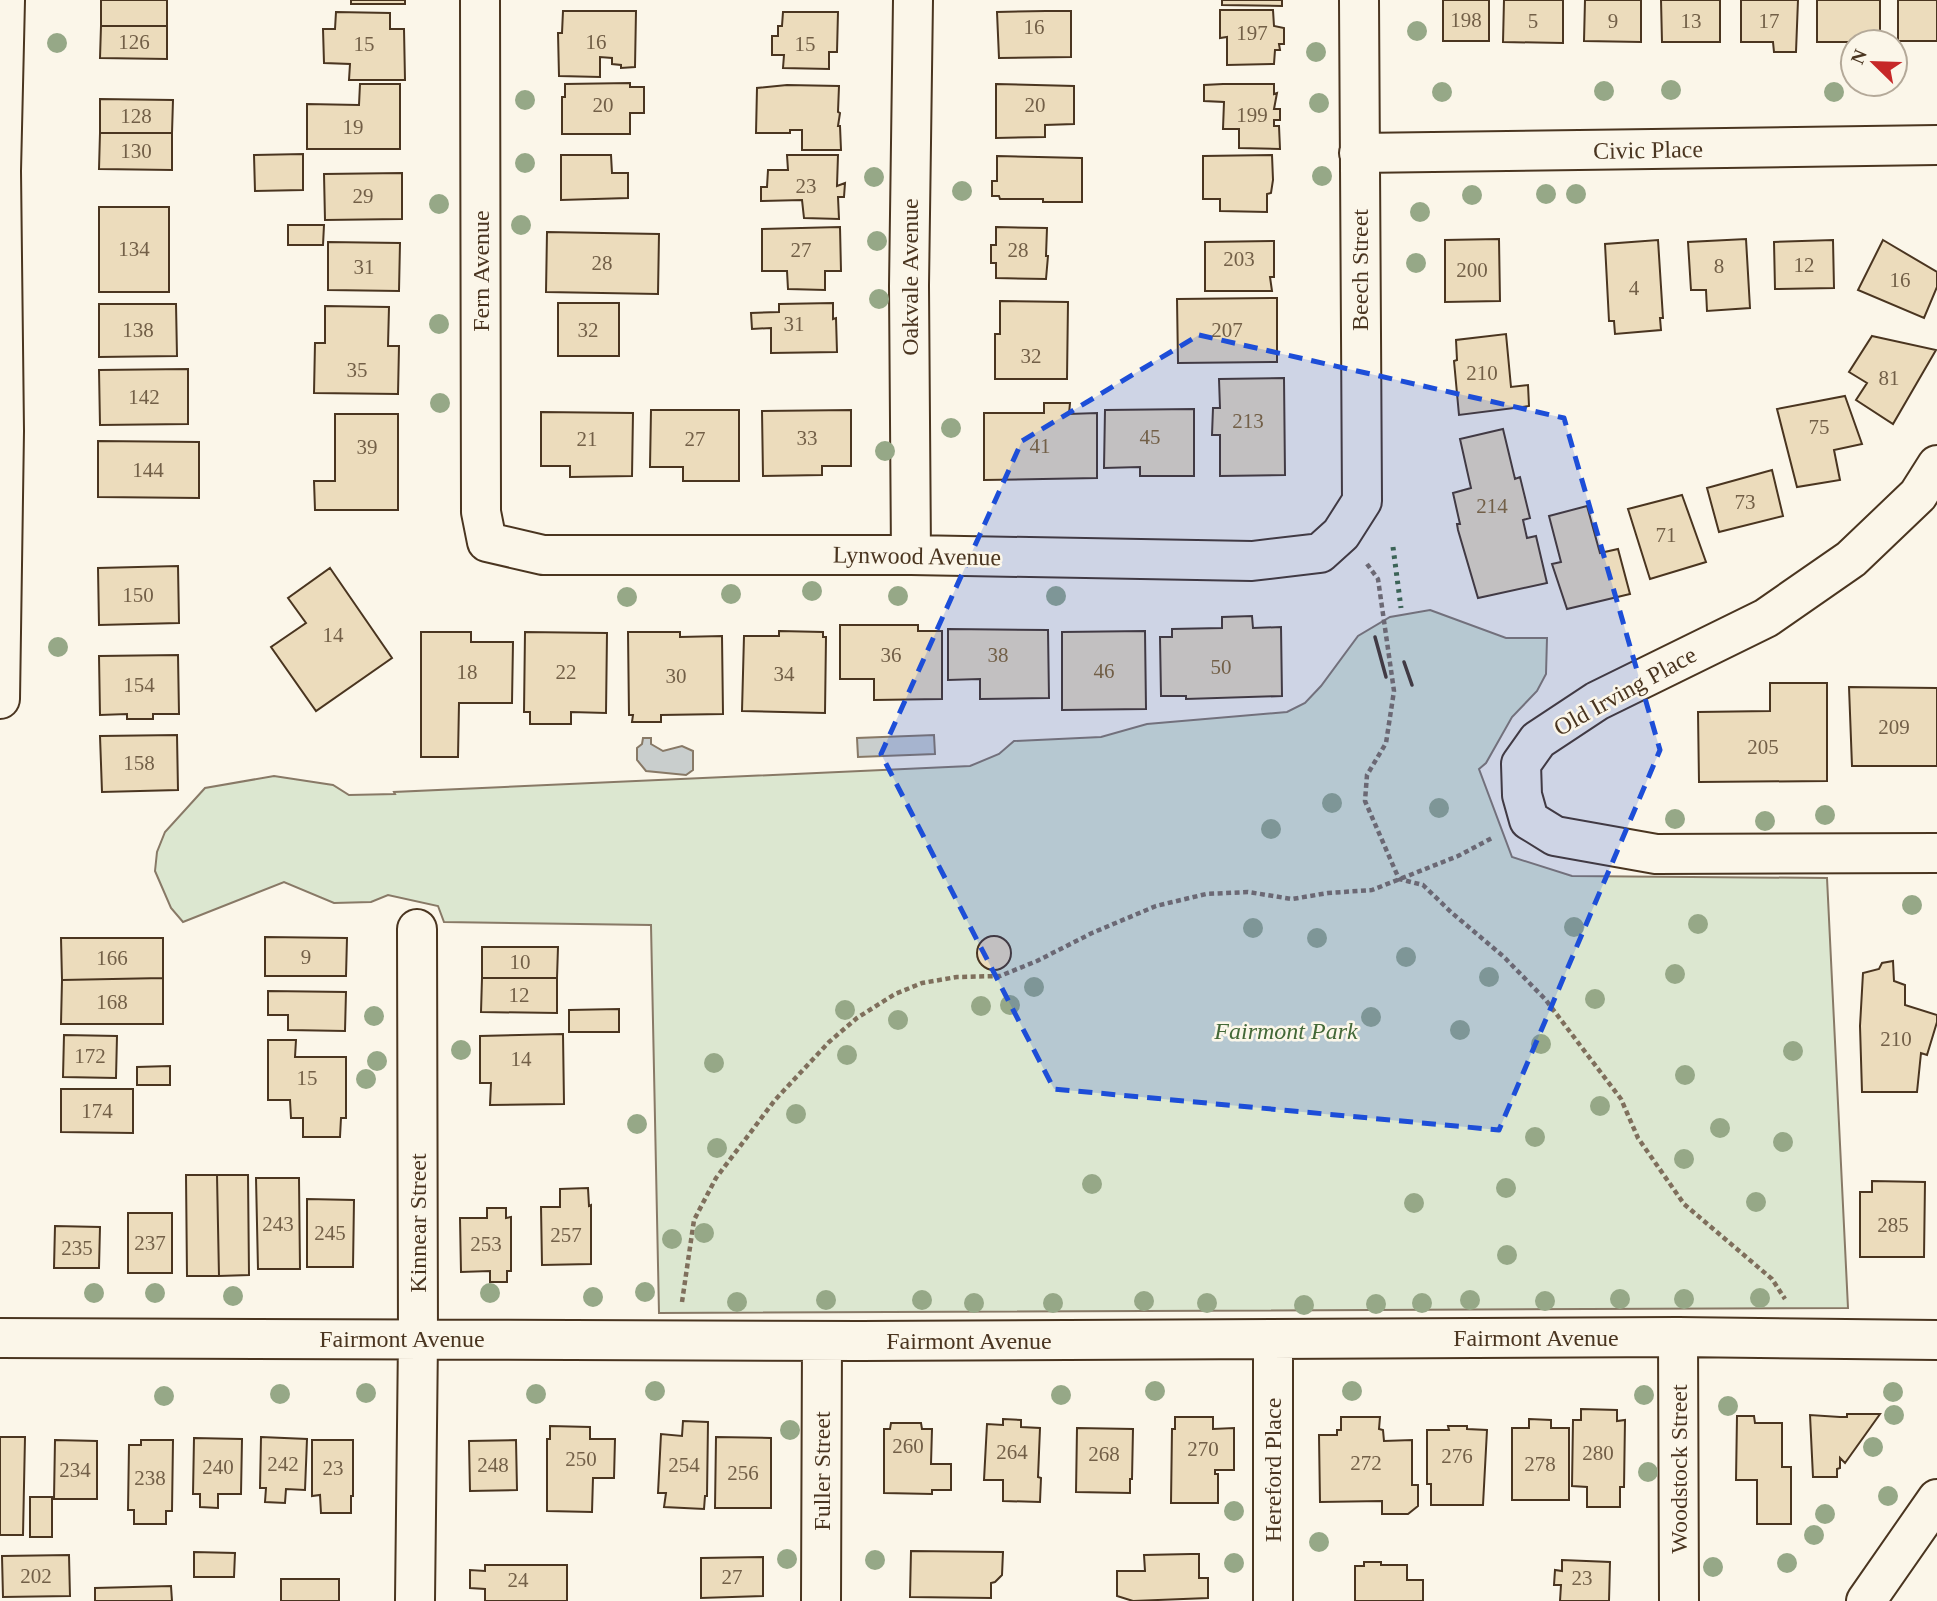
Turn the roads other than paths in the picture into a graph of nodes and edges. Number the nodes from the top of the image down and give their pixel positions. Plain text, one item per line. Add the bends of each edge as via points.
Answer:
1 (5, 0) edge
2 (480, 0) edge
3 (913, 0) edge
4 (1359, 0) edge
5 (1937, 145) edge
6 (1359, 153) junction
7 (1937, 466) edge
8 (487, 542) joint
9 (1352, 546) joint
10 (911, 555) junction
11 (0, 699) edge
12 (1937, 853) edge
13 (417, 929) dead end
14 (1678, 1336) junction
15 (0, 1338) edge
16 (418, 1339) junction
17 (1273, 1340) junction
18 (1937, 1340) edge
19 (822, 1341) junction
20 (1937, 1499) edge
21 (415, 1601) edge
22 (821, 1601) edge
23 (1273, 1601) edge
24 (1679, 1601) edge
25 (1866, 1601) edge

1 - 11 street
2 - 8 street, Fern Avenue via 481,512
3 - 10 street, Oakvale Avenue
4 - 6 street, Beech Street
5 - 6 street, Civic Place
6 - 9 street, Beech Street via 1362,501
7 - 12 street, Old Irving Place via 1918,495 1851,559 1766,618 1597,701 1538,740 1521,764 1522,795 1530,820 1555,836 1656,854
8 - 10 street, Lynwood Avenue via 543,555
9 - 10 street, Lynwood Avenue via 1252,561
13 - 16 street, Kinnear Street
14 - 17 street, Fairmont Avenue
14 - 18 street, Fairmont Avenue
14 - 24 street, Woodstock Street
15 - 16 street, Fairmont Avenue
16 - 19 street, Fairmont Avenue
16 - 21 street, Kinnear Street
17 - 19 street, Fairmont Avenue
17 - 23 street, Hereford Place
19 - 22 street, Fuller Street
20 - 25 street

